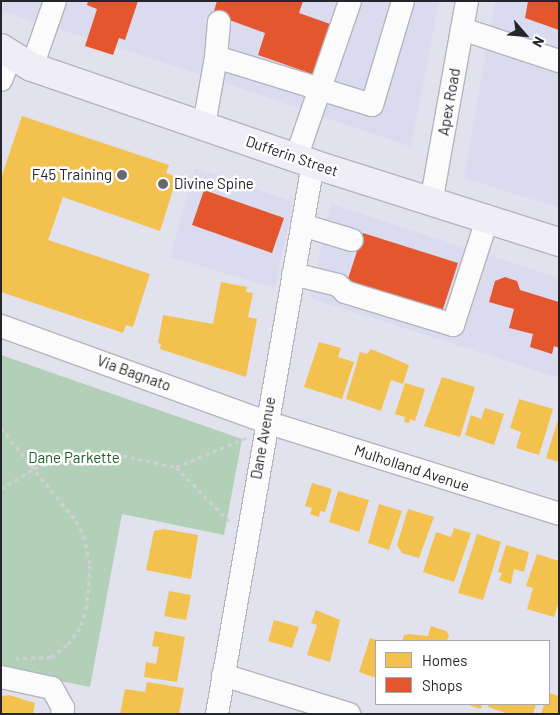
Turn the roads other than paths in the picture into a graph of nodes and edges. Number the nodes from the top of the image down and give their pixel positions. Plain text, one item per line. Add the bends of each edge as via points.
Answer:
1 (55, 1) edge
2 (350, 1) edge
3 (404, 1) edge
4 (466, 1) edge
5 (219, 22) dead end
6 (462, 29) junction
7 (216, 57) junction
8 (559, 61) edge
9 (12, 65) edge
10 (319, 89) junction
11 (204, 125) junction
12 (304, 161) junction
13 (431, 203) junction
14 (487, 220) junction
15 (302, 225) junction
16 (352, 240) dead end
17 (559, 242) edge
18 (293, 274) junction
19 (1, 326) edge
20 (266, 422) junction
21 (559, 514) edge
22 (5, 667) edge
23 (223, 675) junction
24 (62, 714) edge
25 (217, 714) edge
26 (349, 714) edge

1 - 9 street
2 - 10 street, Dane Avenue
3 - 10 street via 372,106
4 - 6 street, Apex Road
5 - 7 street
6 - 8 street
6 - 13 street, Apex Road
7 - 10 street
7 - 11 street
9 - 11 main road, Dufferin Street
10 - 12 street, Dane Avenue
11 - 12 main road, Dufferin Street
12 - 13 main road, Dufferin Street
12 - 15 street, Dane Avenue
13 - 14 main road, Dufferin Street
14 - 17 main road, Dufferin Street
14 - 18 street via 453,325 345,292 338,285
15 - 16 street
15 - 18 street, Dane Avenue
18 - 20 street, Dane Avenue
19 - 20 street, Via Bagnato
20 - 21 street, Mulholland Avenue
20 - 23 street, Dane Avenue
22 - 24 street via 52,688 63,708
23 - 25 street, Dane Avenue
23 - 26 street

